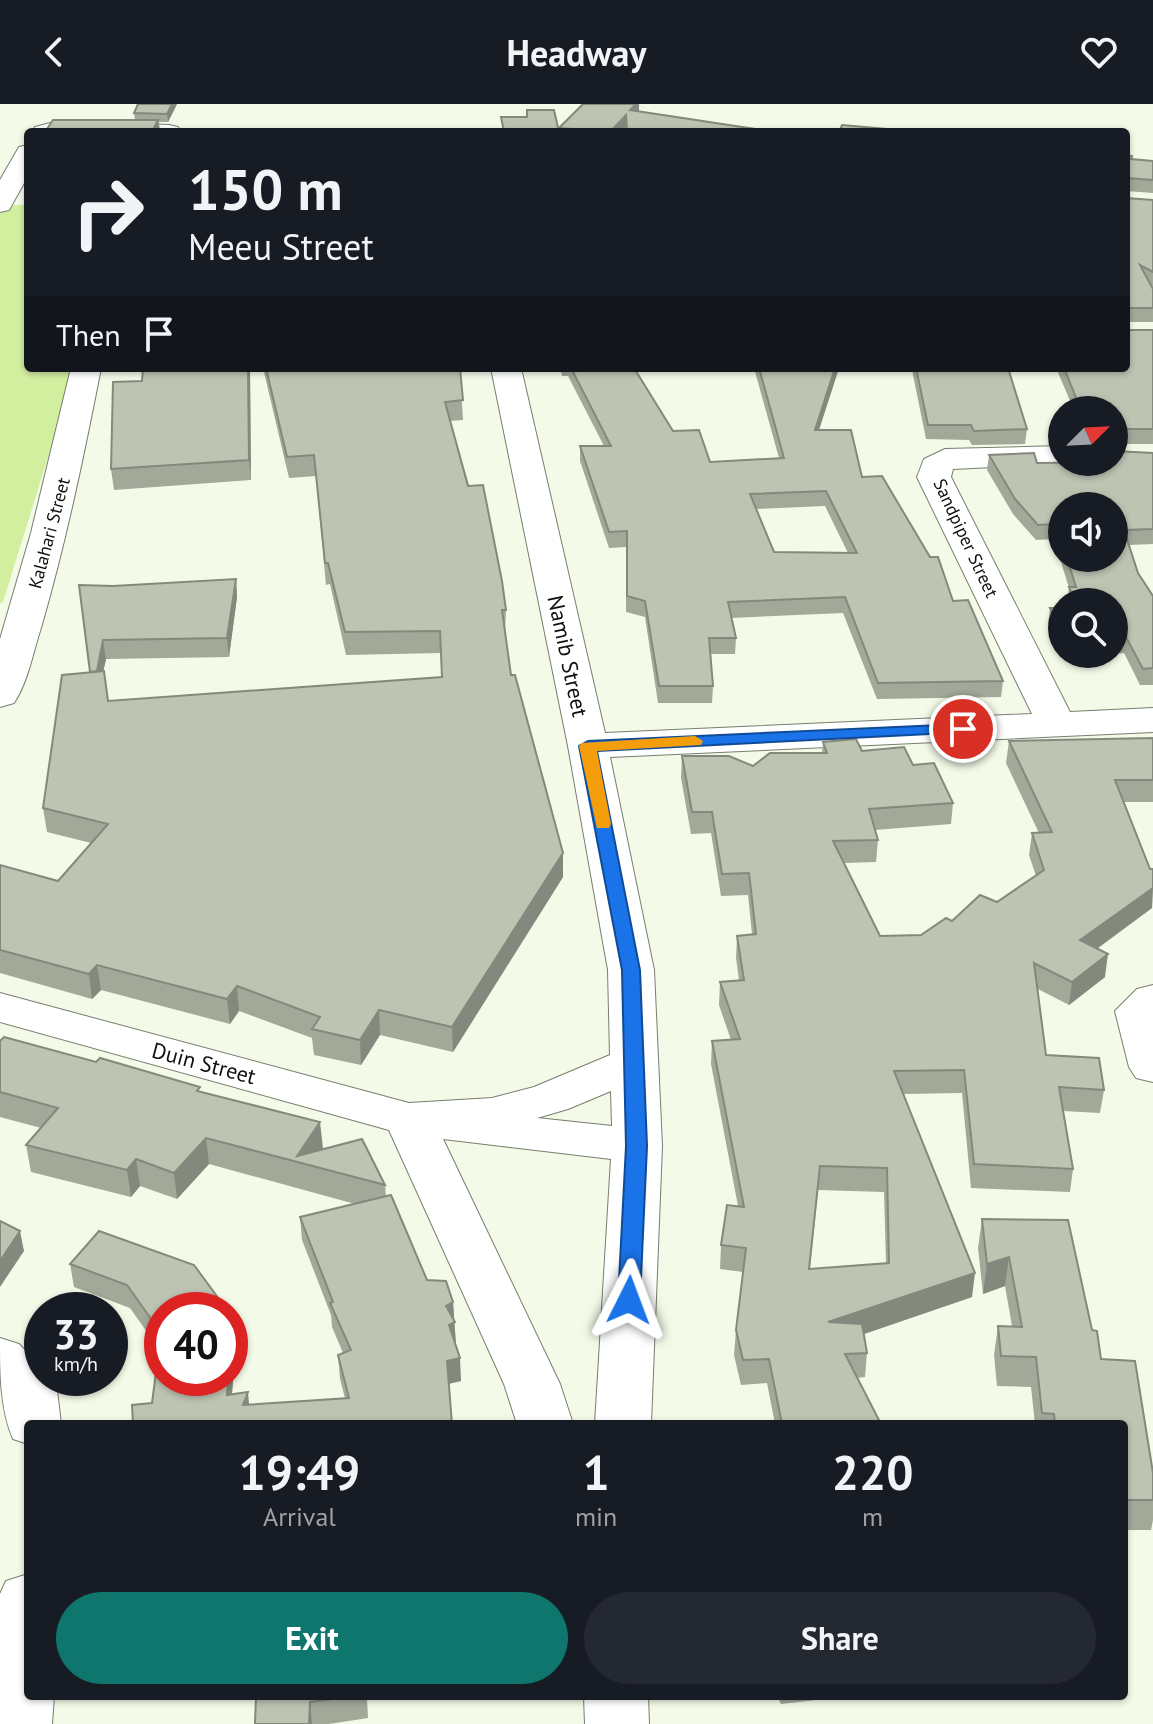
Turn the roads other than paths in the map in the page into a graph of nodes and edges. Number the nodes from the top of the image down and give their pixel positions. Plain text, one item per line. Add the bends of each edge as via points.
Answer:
1 (24, 161) edge
2 (8, 199) edge
3 (85, 372) edge
4 (507, 372) edge
5 (1048, 456) edge
6 (11, 631) edge
7 (0, 695) edge
8 (1153, 720) edge
9 (1057, 725) junction
10 (588, 746) junction
11 (1153, 999) edge
12 (0, 1007) edge
13 (635, 1062) junction
14 (1153, 1067) edge
15 (409, 1119) junction
16 (637, 1146) junction
17 (0, 1358) edge
18 (33, 1420) edge
19 (544, 1420) edge
20 (623, 1420) edge
21 (24, 1662) edge
22 (616, 1700) edge
23 (20, 1724) edge
24 (617, 1724) edge

1 - 2 street
3 - 6 street, Kalahari Street via 59,499
4 - 10 street, Namib Street
5 - 9 street, Sandpiper Street via 945,459 936,466 934,477
6 - 7 street, Kalahari Street
8 - 9 street
9 - 10 street
10 - 13 street, Namib Street via 631,970
11 - 14 street via 1138,1011
12 - 15 street, Duin Street
13 - 15 street via 551,1098 492,1114
13 - 16 street, Namib Street
15 - 16 street, Duin Street
15 - 19 street via 532,1384
16 - 20 street, Namib Street
17 - 18 street via 29,1390
21 - 23 street
22 - 24 street

